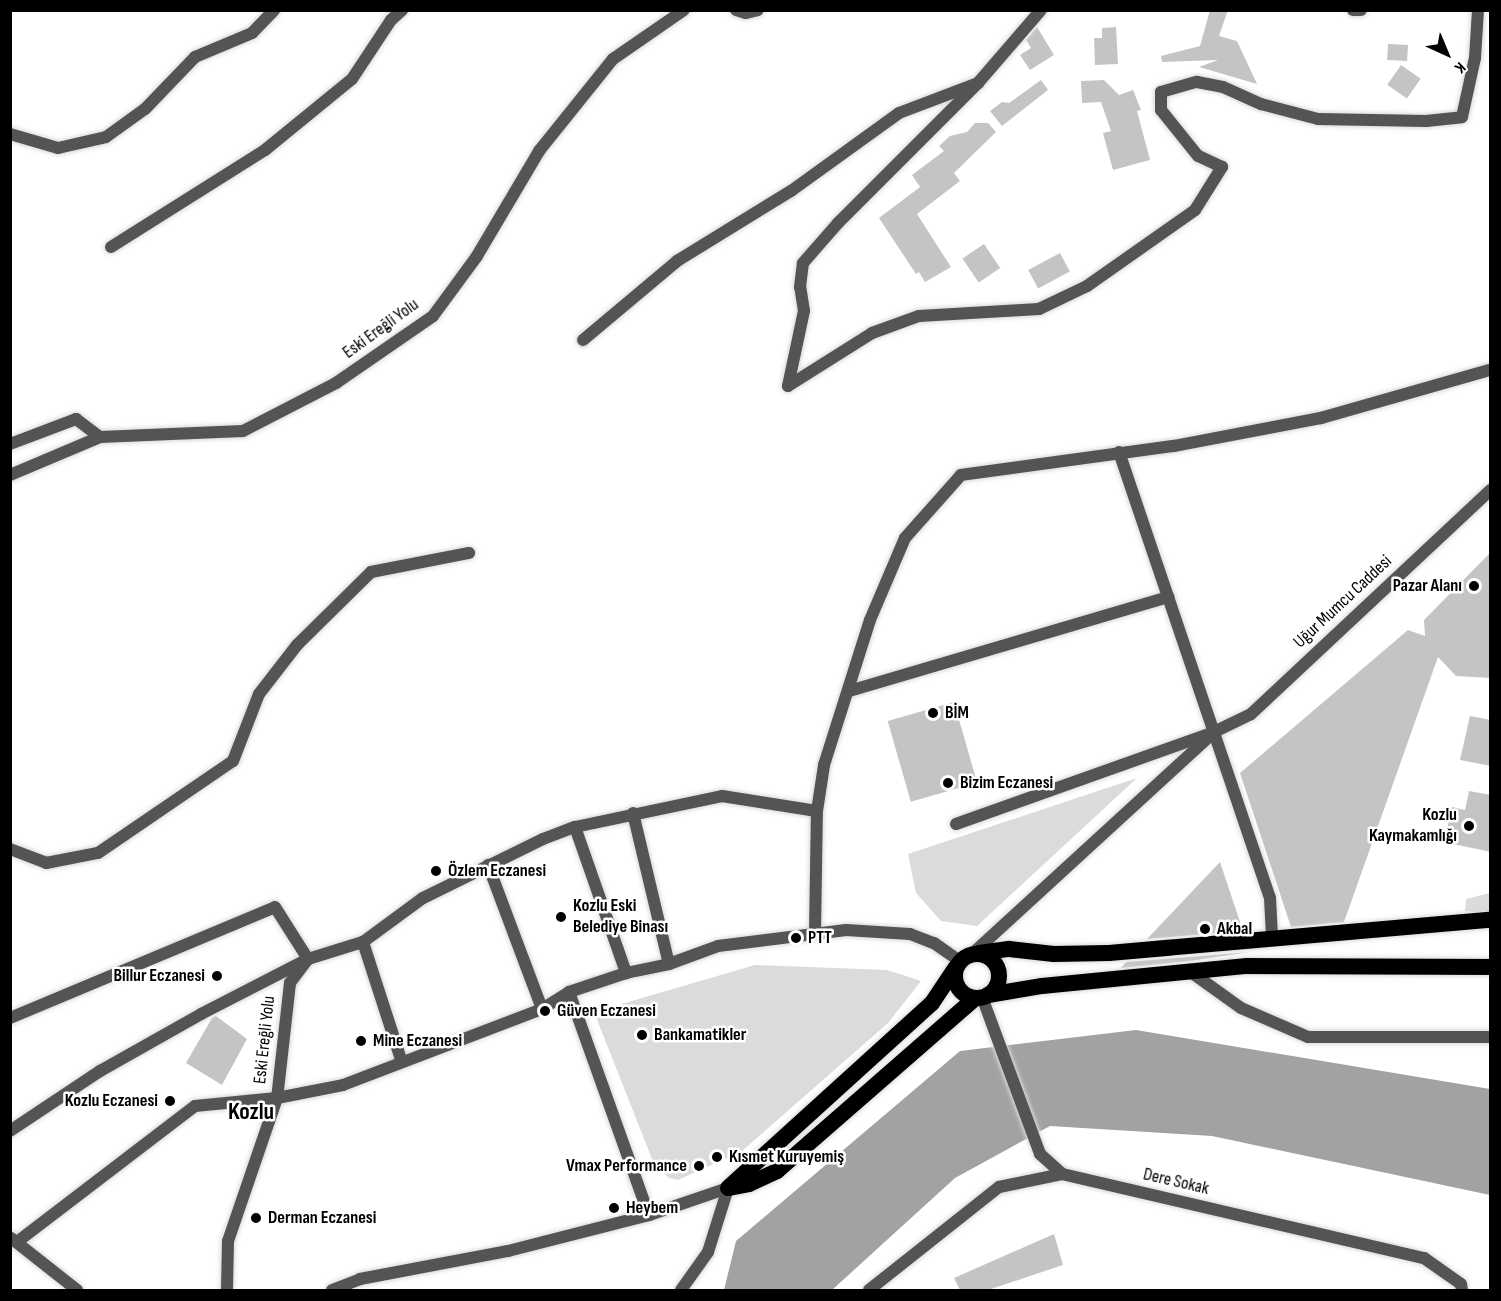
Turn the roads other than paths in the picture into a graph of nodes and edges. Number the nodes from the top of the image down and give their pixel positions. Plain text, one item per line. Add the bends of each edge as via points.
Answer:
1 (274, 10) edge
2 (402, 10) edge
3 (684, 10) edge
4 (736, 10) edge
5 (758, 10) edge
6 (1041, 10) edge
7 (1353, 10) edge
8 (1361, 10) edge
9 (1478, 10) edge
10 (978, 83) junction
11 (10, 134) edge
12 (111, 248) dead end
13 (583, 340) dead end
14 (1491, 370) edge
15 (100, 437) junction
16 (10, 444) edge
17 (1119, 452) junction
18 (10, 475) edge
19 (1491, 490) edge
20 (469, 553) dead end
21 (1168, 597) junction
22 (849, 691) junction
23 (1214, 732) junction
24 (817, 811) junction
25 (633, 813) junction
26 (956, 824) dead end
27 (575, 827) junction
28 (10, 849) edge
29 (488, 865) junction
30 (1491, 920) edge
31 (815, 933) junction
32 (1272, 937) junction
33 (363, 942) junction
34 (308, 959) junction
35 (967, 959) junction
36 (669, 964) junction
37 (1491, 967) edge
38 (1188, 970) junction
39 (626, 973) junction
40 (569, 992) junction
41 (981, 996) junction
42 (542, 1009) junction
43 (10, 1018) edge
44 (1491, 1037) edge
45 (401, 1060) junction
46 (277, 1098) junction
47 (10, 1131) edge
48 (1062, 1174) junction
49 (728, 1188) junction
50 (649, 1215) junction
51 (14, 1240) edge
52 (77, 1290) edge
53 (227, 1290) edge
54 (332, 1290) edge
55 (681, 1290) edge
56 (869, 1290) edge
57 (1462, 1290) edge

1 - 11 street via 252,33 195,57 145,109 106,137 58,148
2 - 12 street via 391,20 352,79 265,150
3 - 15 street, Eski Ereğli Yolu via 614,59 539,151 477,256 433,316 336,383 243,431
4 - 5 street
6 - 10 street
7 - 8 street
9 - 10 street via 1475,58 1462,117 1426,121 1318,119 1197,82 1161,92 1161,110 1198,156 1222,168 1195,210 1087,286 1039,309 919,316 872,333 788,386 804,311 800,287 803,263
10 - 13 street via 900,113 791,191 677,261
14 - 17 street via 1321,418 1174,446
15 - 16 street via 75,419
15 - 18 street, Eski Ereğli Yolu
17 - 21 street
17 - 22 street via 961,475 905,538 870,620
19 - 23 street, Uğur Mumcu Caddesi via 1251,714
20 - 28 street via 370,572 297,645 260,694 233,761 98,854 46,863
21 - 22 street
21 - 23 street
22 - 24 street via 824,765
23 - 26 street
23 - 32 street via 1270,898
23 - 35 street
24 - 25 street via 722,796
24 - 31 street
25 - 27 street
25 - 36 street
27 - 29 street
27 - 39 street
29 - 33 street via 423,897
29 - 42 street
30 - 32 highway
31 - 35 street via 846,930 910,934
31 - 36 street via 718,946
32 - 35 highway via 1109,953 1054,954 1009,949
33 - 34 street
33 - 45 street
34 - 43 street via 275,907
34 - 46 street, Eski Ereğli Yolu via 290,983
34 - 47 street via 100,1071
35 - 41 highway via 955,981 962,992
35 - 41 highway via 992,959 998,971 997,984
35 - 49 highway via 932,1003
36 - 39 street
37 - 38 highway via 1247,966
38 - 41 highway
38 - 44 street via 1241,1008 1308,1037
39 - 40 street
40 - 42 street
40 - 50 street
41 - 48 street, Dere Sokak via 1040,1154
41 - 49 highway via 777,1170 749,1184
42 - 45 street
45 - 46 street via 342,1085
46 - 51 street via 195,1106
46 - 53 street, Eski Ereğli Yolu via 228,1240
48 - 56 street via 999,1187
48 - 57 street, Dere Sokak via 1424,1258 1461,1284
49 - 50 street
49 - 55 street via 708,1252
50 - 54 street via 508,1251 360,1279
51 - 52 street

